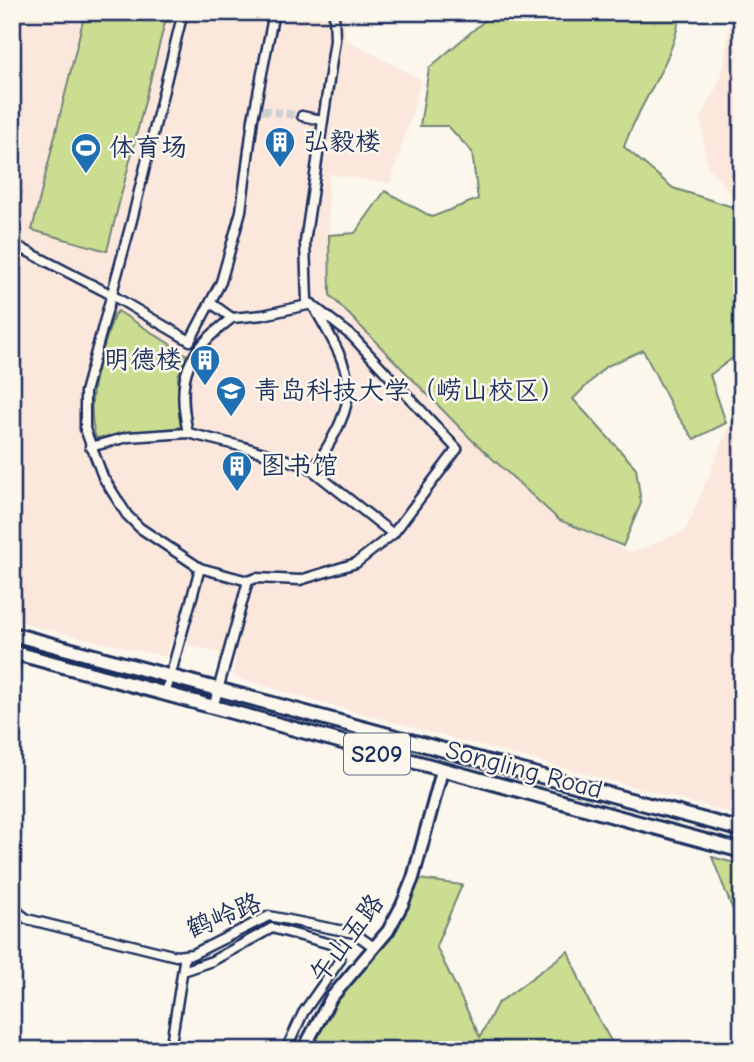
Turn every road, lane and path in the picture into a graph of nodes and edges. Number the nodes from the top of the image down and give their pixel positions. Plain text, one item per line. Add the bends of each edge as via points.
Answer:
1 (183, 12) edge
2 (257, 12) edge
3 (334, 12) edge
4 (274, 14) edge
5 (302, 116) tunnel mouth
6 (321, 120) junction
7 (15, 246) dead end
8 (110, 294) junction
9 (211, 303) junction
10 (312, 304) junction
11 (232, 318) junction
12 (188, 433) junction
13 (90, 447) junction
14 (313, 470) junction
15 (393, 534) junction
16 (200, 568) junction
17 (248, 581) junction
18 (12, 634) edge
19 (15, 653) edge
20 (12, 674) edge
21 (171, 677) junction
22 (218, 691) junction
23 (165, 695) junction
24 (213, 708) junction
25 (442, 771) junction
26 (742, 830) edge
27 (742, 851) edge
28 (12, 901) edge
29 (19, 914) junction
30 (12, 940) edge
31 (374, 947) junction
32 (185, 955) junction
33 (183, 971) junction
34 (170, 1050) edge
35 (286, 1050) edge
36 (303, 1050) edge

1 - 8 street
2 - 4 street
3 - 6 street via 335,40
4 - 9 street via 241,211
5 - 6 street
6 - 10 street via 305,242 307,301
7 - 8 street
8 - 9 street via 190,341
8 - 13 street via 85,392
9 - 11 street
10 - 11 street
10 - 14 street via 342,356 349,403
10 - 15 street via 352,336 457,449
11 - 12 street via 204,340 188,366 181,400
12 - 13 street via 128,437
12 - 14 street
13 - 16 street via 127,514
14 - 15 street
15 - 17 street via 356,563 300,580
16 - 17 street
16 - 21 street
17 - 22 street
18 - 21 main road, Songling Road / S209
19 - 20 street
19 - 23 main road, Songling Road / S209
21 - 22 main road, Songling Road / S209
21 - 23 street
22 - 24 street
22 - 26 main road, Songling Road / S209
23 - 24 main road, Songling Road / S209
24 - 25 main road, Songling Road / S209
25 - 27 main road, Songling Road / S209
25 - 31 street, 午山五路 via 413,878 402,905
28 - 29 street
29 - 30 street
29 - 32 street, 鹤岭路 via 103,940
31 - 32 street, 鹤岭路 via 354,933 269,916
31 - 36 street, 午山五路 via 331,998
32 - 33 street
33 - 34 street
33 - 35 street via 212,961 272,928 334,945 340,960 303,1013

